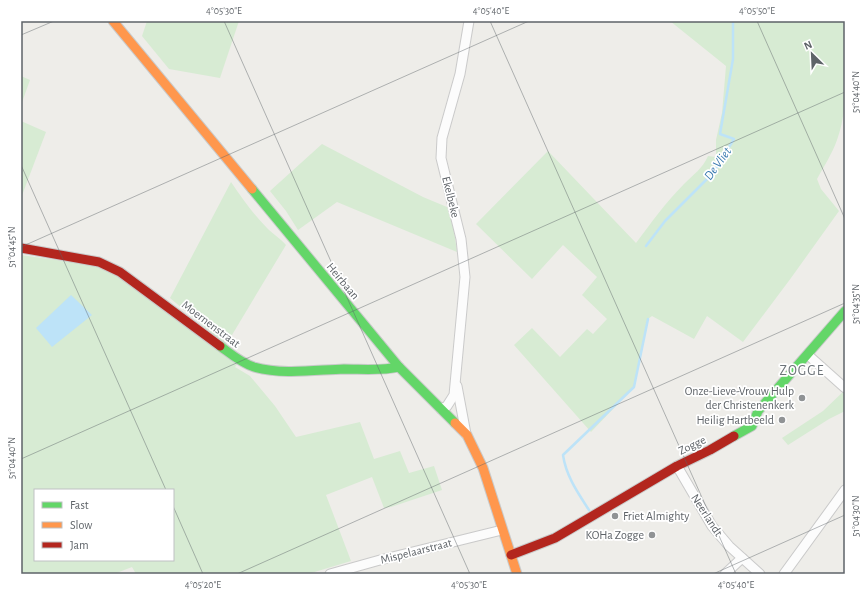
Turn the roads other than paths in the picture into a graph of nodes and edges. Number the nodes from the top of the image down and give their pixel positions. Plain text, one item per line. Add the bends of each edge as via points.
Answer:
1 (113, 21) edge
2 (469, 21) edge
3 (21, 248) edge
4 (845, 311) edge
5 (808, 355) junction
6 (399, 367) junction
7 (455, 376) junction
8 (845, 388) edge
9 (441, 409) junction
10 (466, 434) junction
11 (677, 466) junction
12 (845, 490) edge
13 (502, 530) junction
14 (511, 555) junction
15 (742, 558) junction
16 (330, 574) edge
17 (517, 574) edge
18 (725, 574) edge
19 (760, 574) edge
20 (784, 574) edge

1 - 6 street, Heirbaan
2 - 7 street, Ekelbeke via 460,74 442,138 441,158 461,239 465,277
3 - 6 street, Moernenstraat via 99,262 120,272 242,362 258,368 377,371
4 - 5 street, Zogge
5 - 8 street
5 - 11 street, Zogge via 758,411 752,426
6 - 9 street, Heirbaan
7 - 9 street, Ekelbeke via 454,395 447,406
7 - 10 street, Ekelbeke
9 - 10 street, Heirbaan
10 - 13 street, Heirbaan via 482,465
11 - 14 street, Zogge via 555,538
11 - 15 street, Neerlandt via 712,526
12 - 20 street
13 - 14 street, Heirbaan
13 - 16 street, Mispelaarstraat
14 - 17 street, Heirbaan
15 - 18 street
15 - 19 street, Neerlandt

